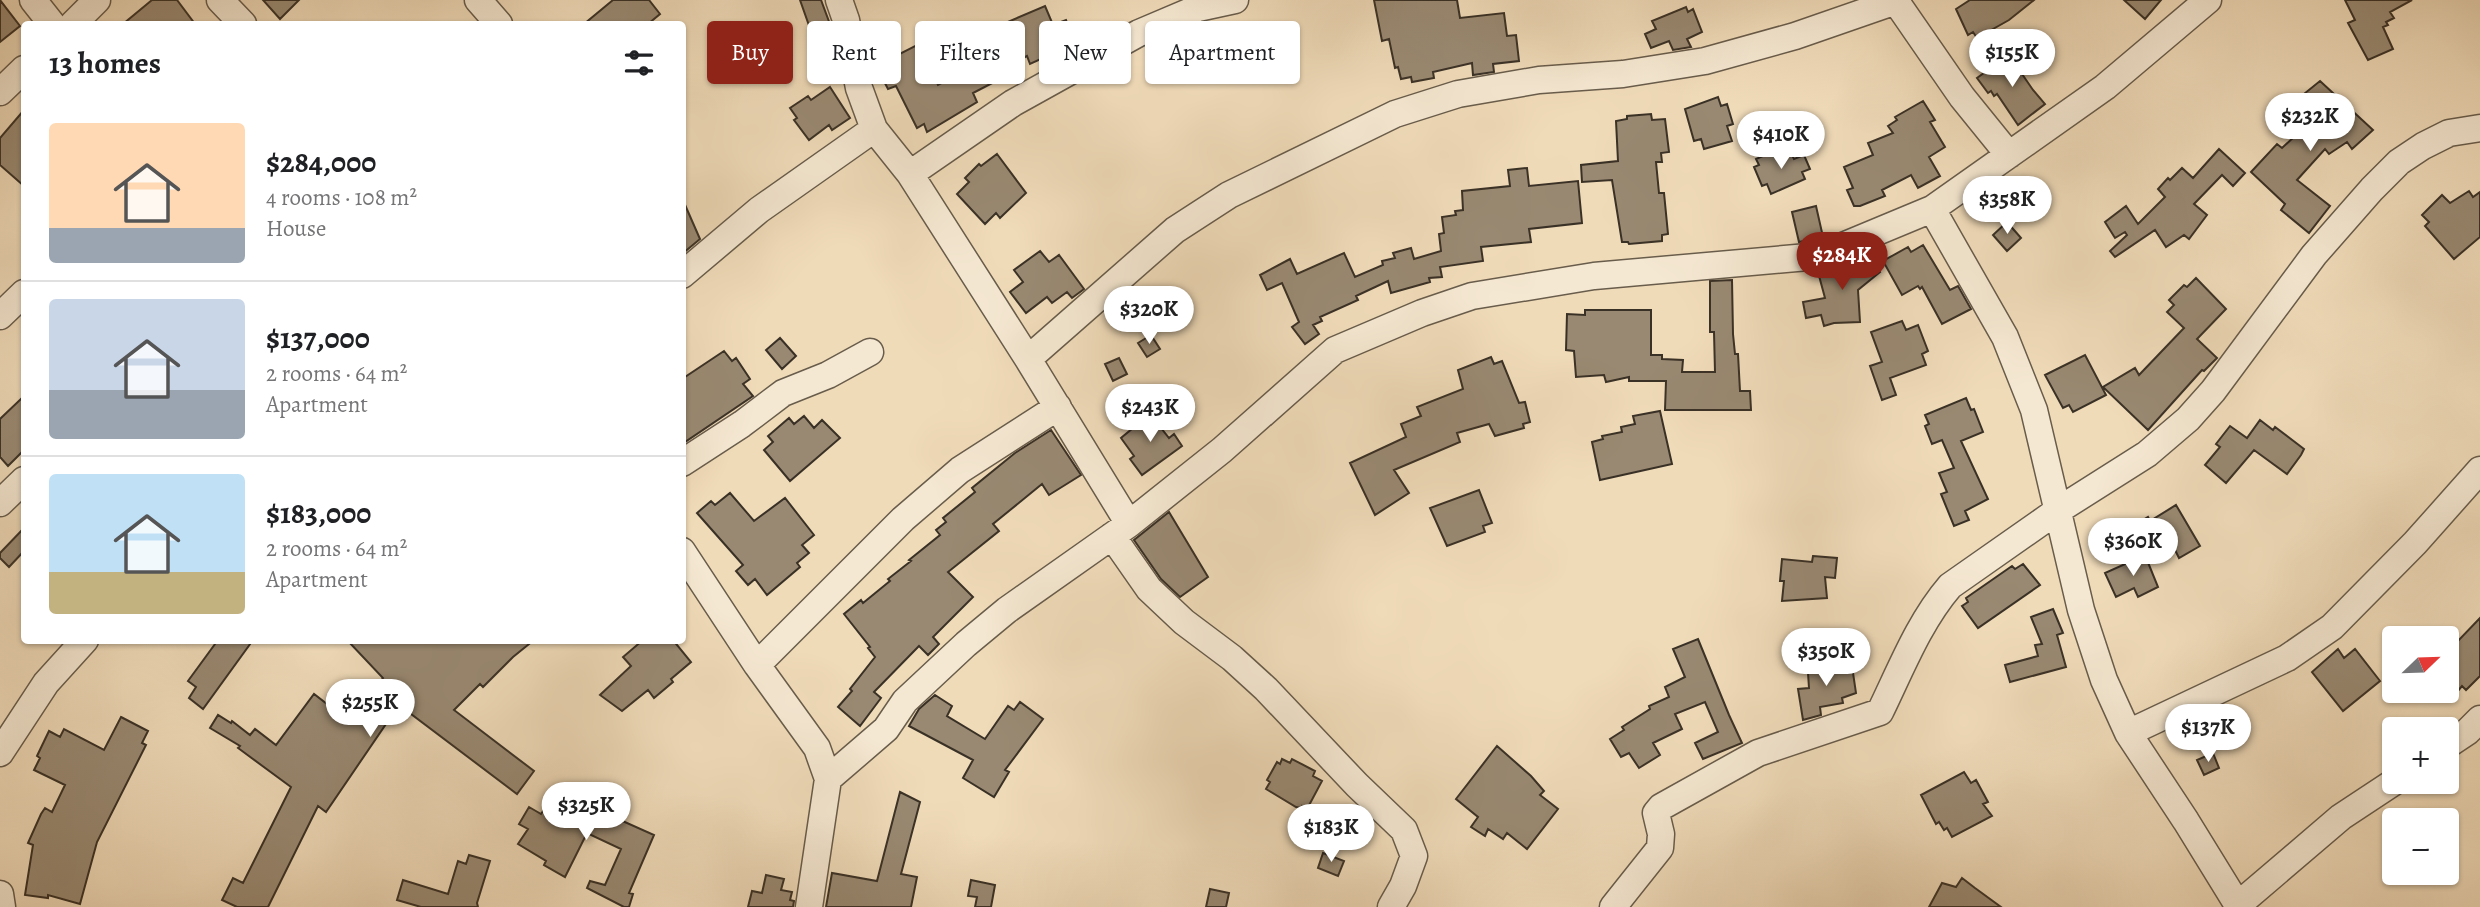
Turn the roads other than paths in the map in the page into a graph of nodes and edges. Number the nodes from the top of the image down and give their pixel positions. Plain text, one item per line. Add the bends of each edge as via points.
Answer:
1 (33, 0) edge
2 (97, 0) edge
3 (220, 0) edge
4 (478, 0) edge
5 (839, 0) edge
6 (1235, 0) edge
7 (2208, 0) edge
8 (1896, 1) edge
9 (50, 21) edge
10 (76, 21) edge
11 (240, 21) edge
12 (496, 21) edge
13 (21, 72) edge
14 (0, 92) edge
15 (2480, 128) edge
16 (873, 129) junction
17 (2009, 155) junction
18 (909, 174) junction
19 (1932, 209) junction
20 (686, 272) edge
21 (21, 296) edge
22 (0, 316) edge
23 (870, 352) dead end
24 (1028, 359) junction
25 (1058, 407) junction
26 (686, 460) edge
27 (2480, 470) edge
28 (21, 483) edge
29 (0, 503) edge
30 (2057, 511) junction
31 (1120, 530) junction
32 (686, 557) edge
33 (81, 644) edge
34 (757, 665) junction
35 (2480, 719) edge
36 (2128, 733) junction
37 (2459, 738) edge
38 (0, 753) edge
39 (828, 779) junction
40 (2382, 790) edge
41 (0, 894) edge
42 (2239, 906) edge
43 (2, 907) edge
44 (809, 907) edge
45 (1391, 907) edge
46 (1613, 907) edge

1 - 9 street
2 - 10 street
3 - 11 street
4 - 12 street
5 - 16 street
6 - 18 street via 1198,8 1139,33 1013,103
7 - 17 street via 2105,87
8 - 17 street via 1962,97
8 - 24 street via 1704,61 1525,82 1458,94 1395,114 1228,195 1175,230
13 - 14 street
15 - 30 street via 2449,133 2399,162 2346,216 2188,419 2147,454
16 - 18 street
16 - 20 street via 759,210
17 - 19 street
18 - 24 street
19 - 30 street via 2005,337 2034,410
19 - 31 street via 1819,256 1594,276 1472,296 1422,313 1335,350 1222,450
21 - 22 street
23 - 26 street via 783,393
24 - 25 street
25 - 31 street
25 - 34 street via 960,470 902,519
27 - 36 street via 2332,627 2287,658
28 - 29 street
30 - 36 street via 2104,680
30 - 46 street via 1941,597 1880,712 1758,753 1661,807 1656,813 1660,848
31 - 39 street via 966,644 905,701 886,729
31 - 45 street via 1149,589 1266,689 1404,830 1413,856
32 - 34 street
33 - 38 street via 46,683
34 - 39 street via 817,748
35 - 37 street
36 - 42 street
39 - 44 street
40 - 42 street via 2340,817
41 - 43 street

